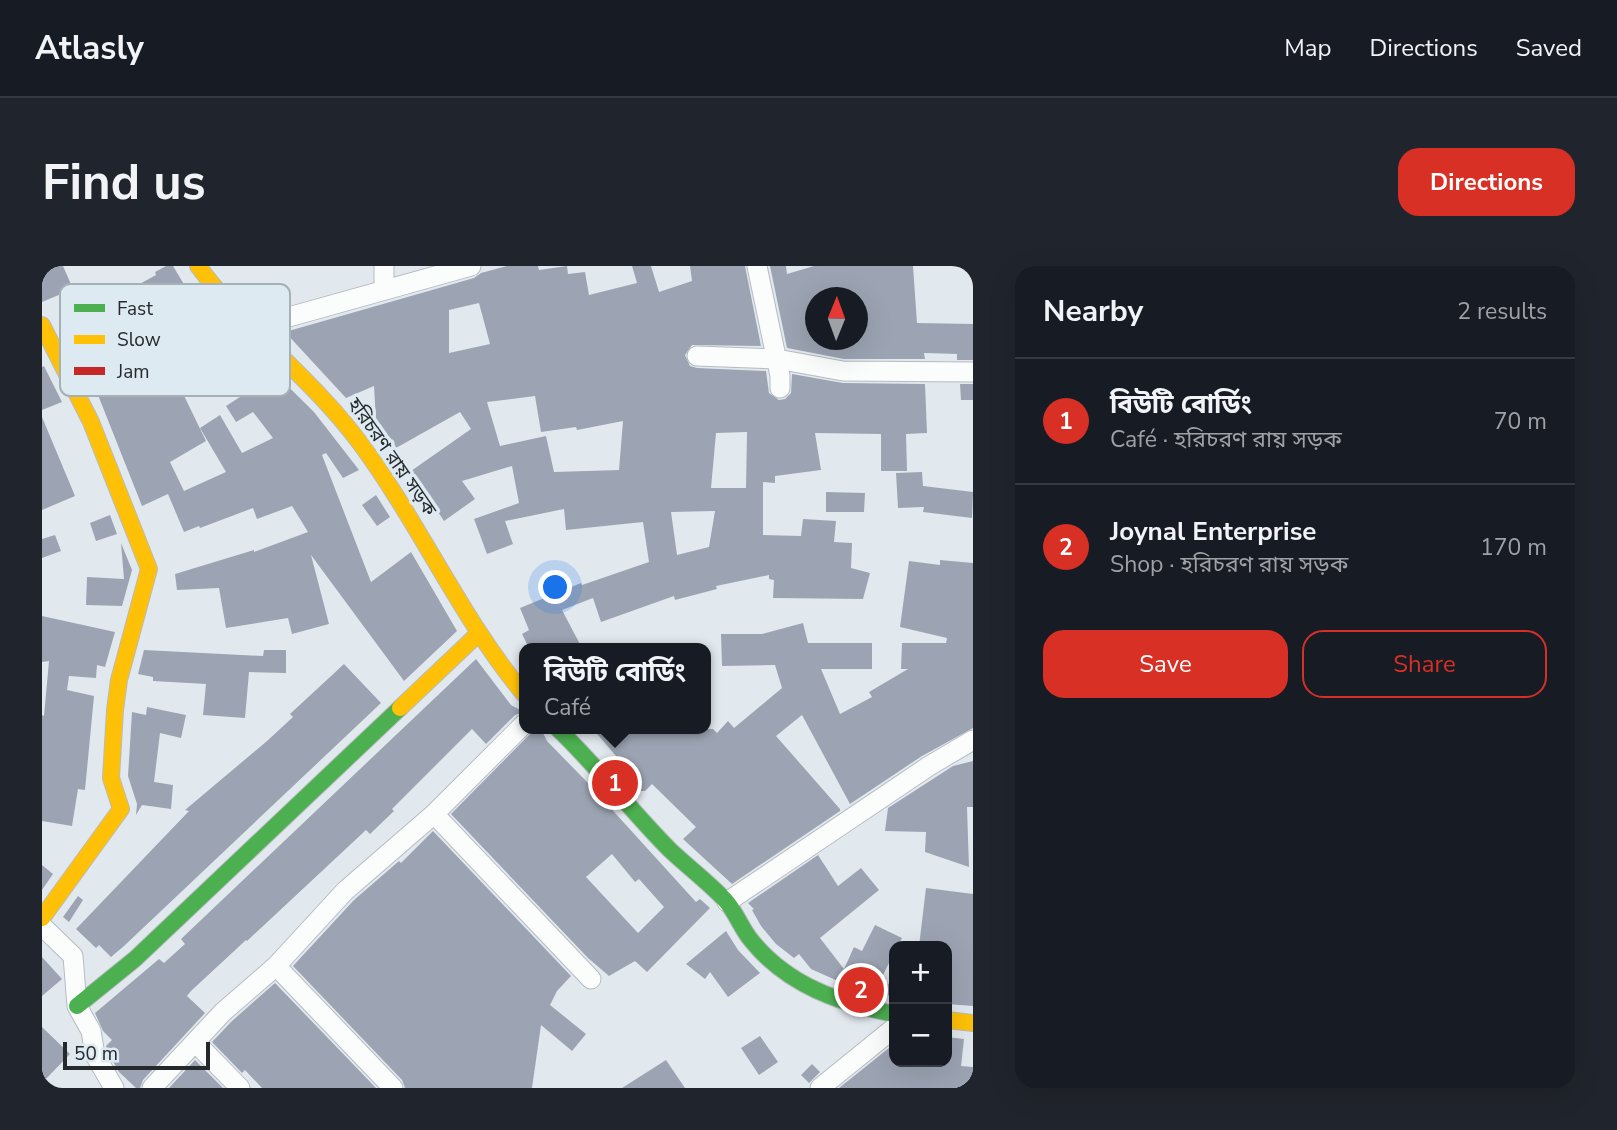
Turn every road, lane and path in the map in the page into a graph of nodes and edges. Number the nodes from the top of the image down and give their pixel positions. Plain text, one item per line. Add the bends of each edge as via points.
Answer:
1 (198, 266) edge
2 (384, 266) edge
3 (471, 266) edge
4 (757, 266) edge
5 (212, 284) edge
6 (384, 290) junction
7 (290, 317) edge
8 (42, 325) edge
9 (697, 356) dead end
10 (776, 359) junction
11 (60, 361) edge
12 (290, 365) edge
13 (973, 372) edge
14 (780, 388) dead end
15 (78, 396) edge
16 (478, 634) junction
17 (519, 688) edge
18 (519, 729) edge
19 (564, 734) edge
20 (973, 740) edge
21 (434, 814) junction
22 (727, 902) junction
23 (42, 918) edge
24 (42, 926) edge
25 (276, 966) junction
26 (591, 979) dead end
27 (77, 1006) junction
28 (889, 1013) edge
29 (952, 1021) edge
30 (973, 1023) edge
31 (889, 1032) edge
32 (195, 1042) junction
33 (114, 1088) edge
34 (152, 1088) edge
35 (240, 1088) edge
36 (393, 1088) edge
37 (820, 1088) edge

1 - 5 street, হরিচরণ রায় সড়ক
2 - 6 street
3 - 6 street
4 - 10 street
6 - 7 street
8 - 11 street
9 - 10 street
10 - 13 street via 843,371
10 - 14 street
12 - 16 street, হরিচরণ রায় সড়ক via 327,401 384,478
15 - 23 street via 149,569 115,710 111,779 121,809
16 - 17 street, হরিচরণ রায় সড়ক
16 - 27 street via 135,959
18 - 21 street
19 - 22 street via 665,844
20 - 22 street
21 - 25 street via 345,891
21 - 26 street
22 - 28 street via 752,942 782,972 821,993
24 - 27 street via 73,956
25 - 32 street
25 - 36 street
27 - 33 street via 92,1031 95,1055
29 - 30 street
31 - 37 street
32 - 34 street
32 - 35 street

